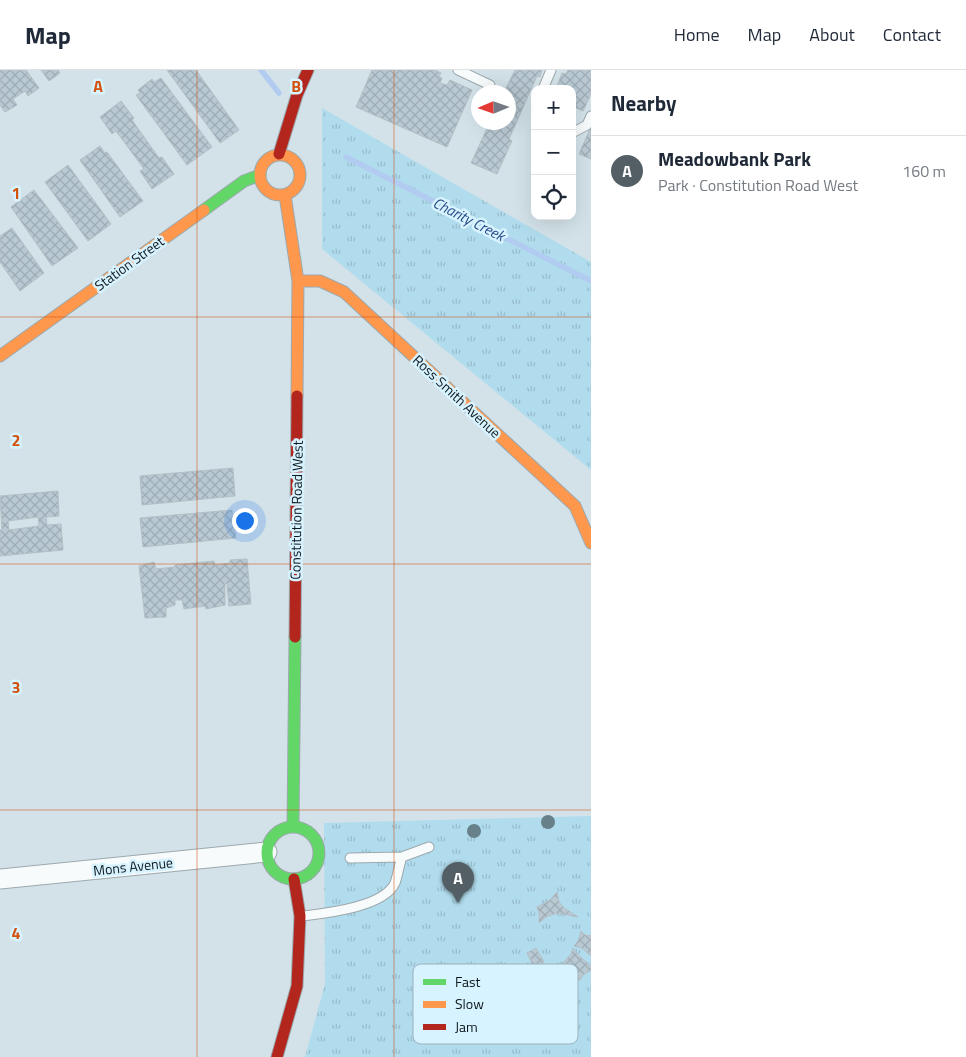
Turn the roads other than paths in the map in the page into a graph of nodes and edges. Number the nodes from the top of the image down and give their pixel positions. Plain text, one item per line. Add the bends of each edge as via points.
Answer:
1 (308, 70) edge
2 (458, 70) edge
3 (551, 70) edge
4 (490, 85) dead end
5 (544, 85) edge
6 (591, 116) edge
7 (576, 131) edge
8 (279, 154) junction
9 (260, 175) junction
10 (285, 195) junction
11 (298, 281) junction
12 (0, 356) edge
13 (591, 543) edge
14 (293, 827) junction
15 (429, 847) dead end
16 (266, 852) junction
17 (402, 857) junction
18 (350, 858) dead end
19 (0, 879) edge
20 (294, 879) junction
21 (300, 916) junction
22 (277, 1057) edge

1 - 8 main road
2 - 4 lane
3 - 5 lane
6 - 7 lane via 587,125
8 - 9 main road via 265,161
8 - 10 main road via 293,159 300,172 297,186
9 - 10 main road via 267,191
9 - 12 main road, Station Street via 244,181
10 - 11 main road, Constitution Road West
11 - 13 main road, Ross Smith Avenue via 320,281 344,292 575,506
11 - 14 main road, Constitution Road West
14 - 16 main road via 272,837
14 - 20 main road via 310,833 318,848 316,866 310,873
15 - 17 lane
16 - 19 street, Mons Avenue
16 - 20 main road via 268,861 278,874
17 - 18 lane
17 - 21 lane via 394,884 381,898 334,912
20 - 21 main road
21 - 22 main road via 297,986

